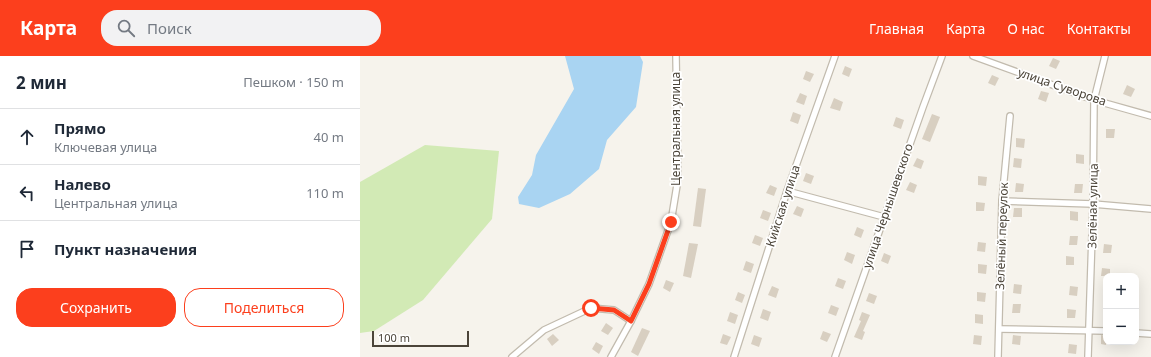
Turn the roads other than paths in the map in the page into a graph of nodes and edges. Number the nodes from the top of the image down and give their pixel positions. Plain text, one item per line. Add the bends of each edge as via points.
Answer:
1 (676, 56) edge
2 (835, 56) edge
3 (942, 56) edge
4 (973, 56) edge
5 (1105, 56) edge
6 (1094, 100) junction
7 (1010, 116) dead end
8 (1151, 116) edge
9 (787, 191) junction
10 (1002, 201) junction
11 (1093, 204) junction
12 (1151, 209) edge
13 (884, 217) junction
14 (631, 321) junction
15 (999, 329) junction
16 (1089, 330) junction
17 (1103, 331) edge
18 (1139, 333) edge
19 (1151, 334) edge
20 (512, 357) edge
21 (611, 357) edge
22 (734, 357) edge
23 (835, 357) edge
24 (998, 357) edge
25 (1088, 357) edge

1 - 14 street, Центральная улица via 678,178 671,222 649,284
2 - 9 street, Кийская улица
3 - 13 street, улица Чернышевского
4 - 6 street, улица Суворова
5 - 6 street, Зелёная улица
6 - 8 street, улица Суворова
6 - 11 street, Зелёная улица
7 - 10 street, Зелёный переулок
9 - 13 street
9 - 22 street, Кийская улица
10 - 11 street
10 - 15 street, Зелёный переулок
11 - 12 street
11 - 16 street, Зелёная улица
13 - 23 street, улица Чернышевского
14 - 20 street via 614,310 591,308 544,330
14 - 21 street, Центральная улица
15 - 16 street
15 - 24 street, Зелёный переулок
16 - 17 street
16 - 25 street, Зелёная улица
18 - 19 street

